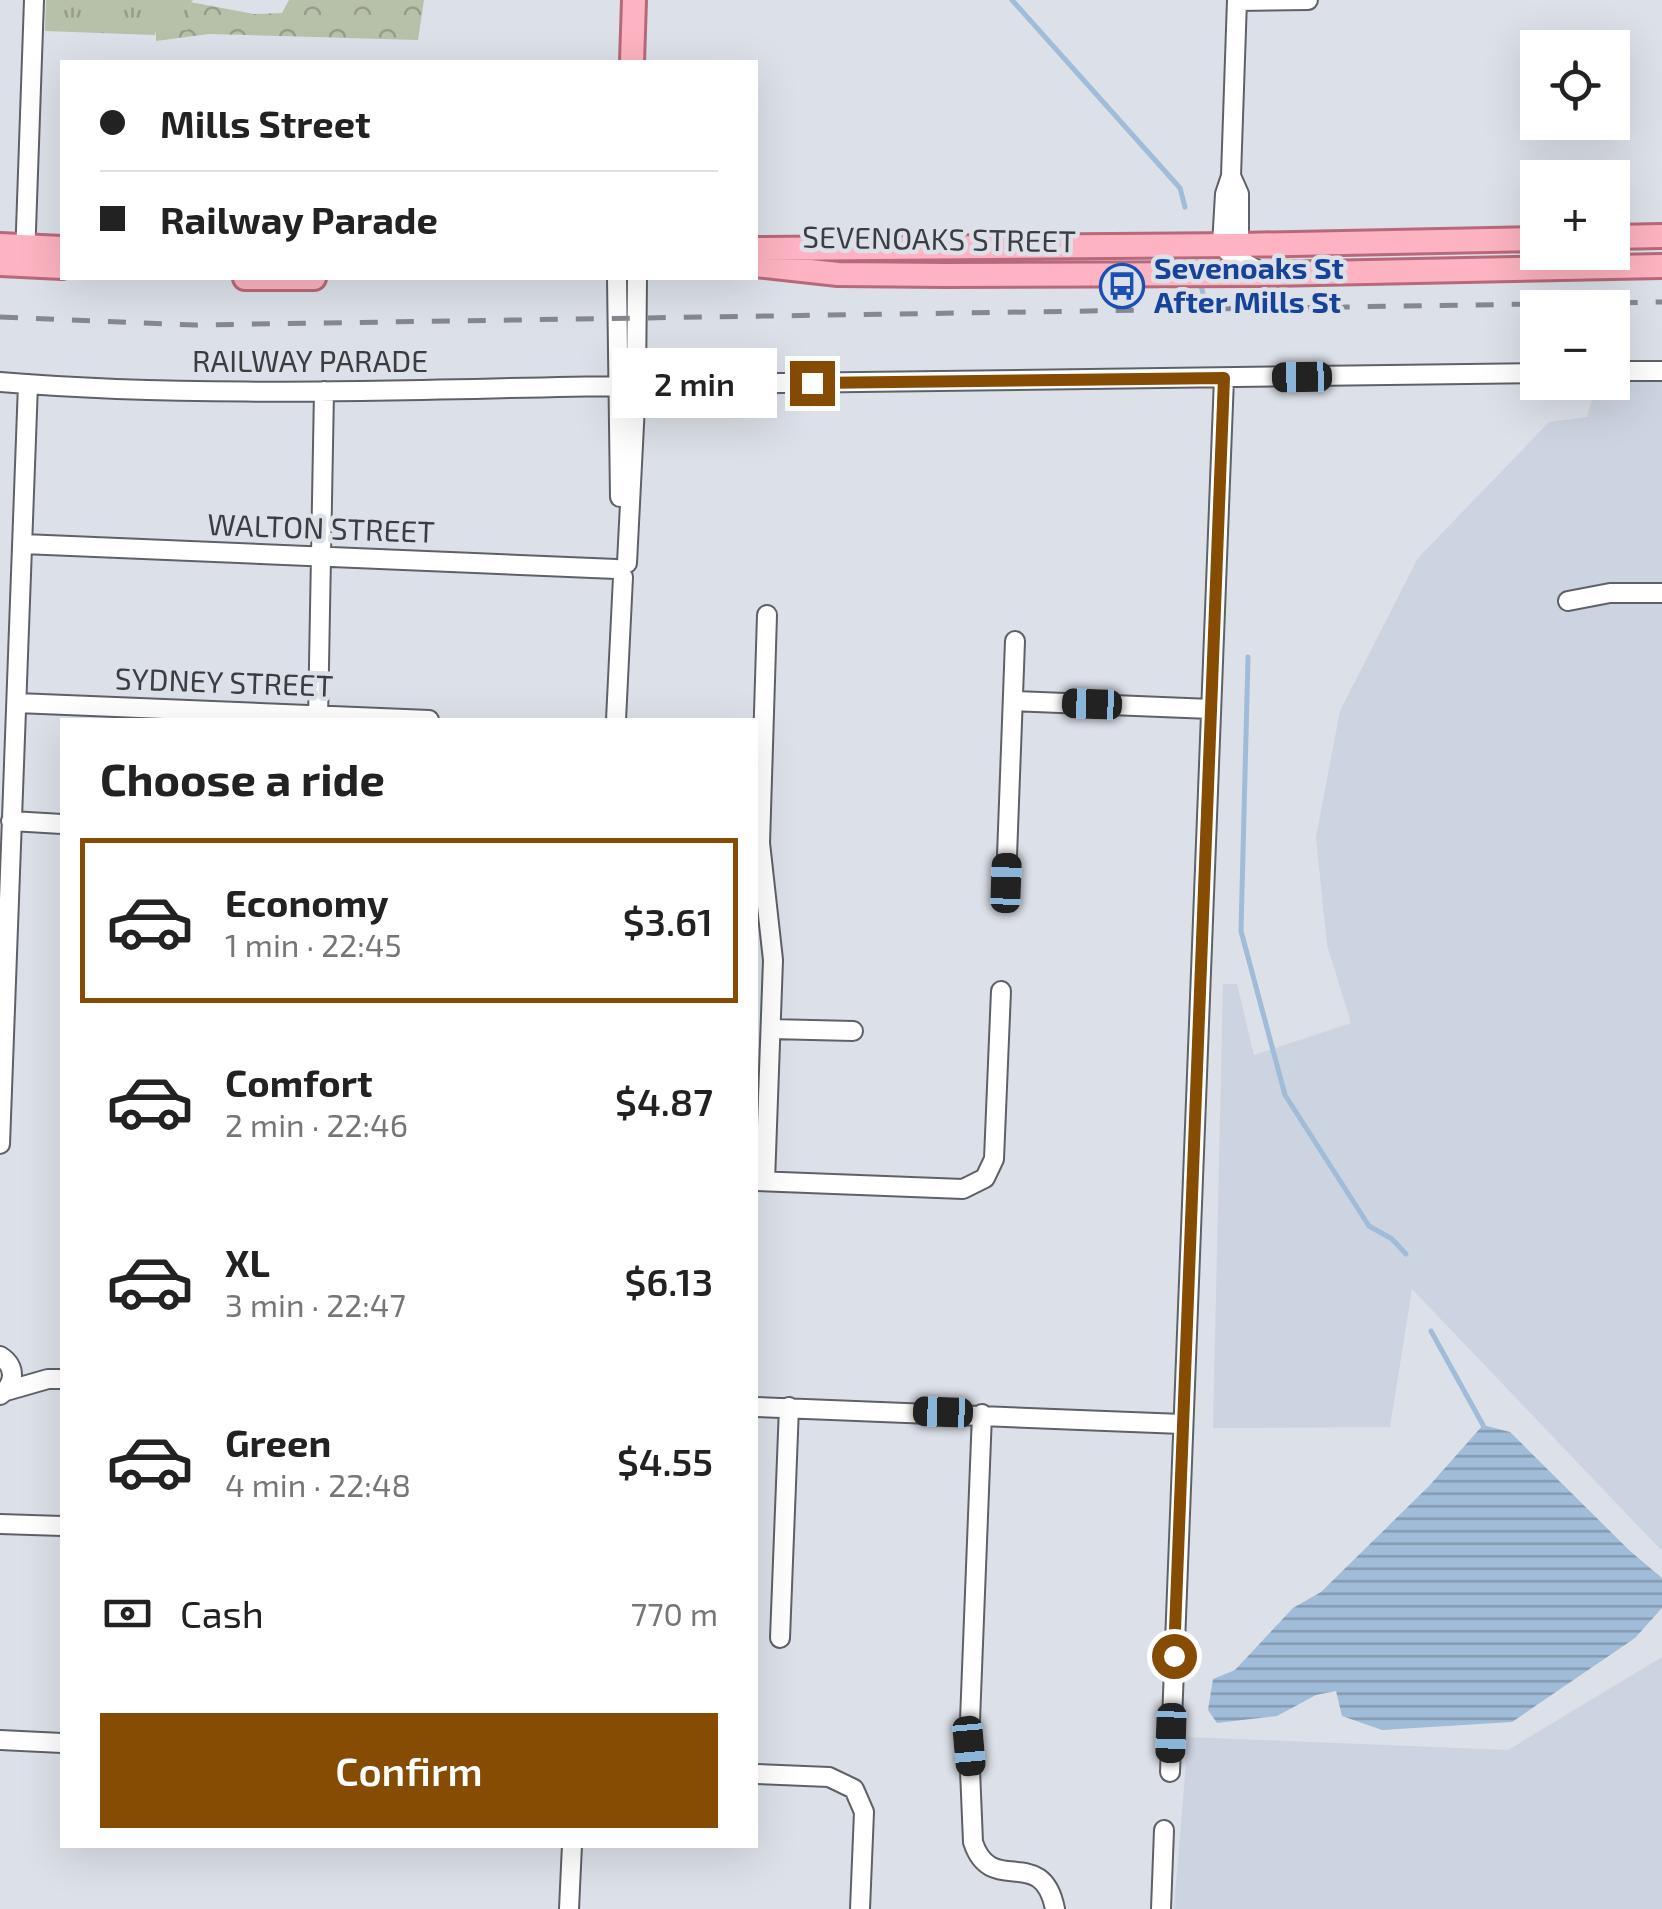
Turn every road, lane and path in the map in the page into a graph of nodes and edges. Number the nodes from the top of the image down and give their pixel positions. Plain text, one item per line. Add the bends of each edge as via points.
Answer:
1 (34, 0) edge
2 (634, 0) edge
3 (1237, 0) edge
4 (1308, 0) edge
5 (632, 60) edge
6 (1662, 236) edge
7 (1630, 237) edge
8 (1520, 240) edge
9 (0, 245) edge
10 (60, 248) edge
11 (1231, 248) junction
12 (758, 249) edge
13 (25, 256) junction
14 (0, 264) edge
15 (60, 265) edge
16 (758, 265) edge
17 (1662, 266) edge
18 (1203, 274) junction
19 (1264, 274) junction
20 (617, 280) edge
21 (637, 280) edge
22 (1662, 371) edge
23 (1630, 372) edge
24 (1520, 373) edge
25 (1224, 378) junction
26 (0, 382) edge
27 (28, 384) junction
28 (628, 385) junction
29 (324, 391) junction
30 (23, 544) junction
31 (320, 556) junction
32 (622, 568) junction
33 (1662, 593) edge
34 (1568, 601) dead end
35 (766, 615) dead end
36 (1015, 641) dead end
37 (1013, 701) junction
38 (16, 703) junction
39 (1210, 708) junction
40 (318, 717) edge
41 (355, 718) edge
42 (616, 718) edge
43 (11, 822) junction
44 (60, 824) edge
45 (1006, 883) dead end
46 (1001, 991) dead end
47 (771, 1029) junction
48 (853, 1031) dead end
49 (0, 1144) edge
50 (760, 1181) edge
51 (5, 1360) edge
52 (55, 1379) edge
53 (3, 1393) edge
54 (758, 1407) edge
55 (789, 1407) junction
56 (982, 1414) junction
57 (1182, 1424) junction
58 (0, 1524) edge
59 (60, 1526) edge
60 (780, 1638) dead end
61 (0, 1740) edge
62 (60, 1743) edge
63 (1170, 1772) dead end
64 (758, 1774) edge
65 (1164, 1830) dead end
66 (572, 1848) edge
67 (569, 1909) edge
68 (860, 1909) edge
69 (1055, 1909) edge
70 (1162, 1909) edge

1 - 13 street
2 - 5 main road
3 - 4 street
3 - 11 street via 1226,194
6 - 7 main road
8 - 11 main road, SEVENOAKS STREET
9 - 13 main road
10 - 13 main road
11 - 12 main road, SEVENOAKS STREET
11 - 18 street
11 - 19 street
13 - 14 main road
13 - 15 main road
16 - 18 main road, SEVENOAKS STREET via 838,274
17 - 19 main road, SEVENOAKS STREET
18 - 19 main road, SEVENOAKS STREET
20 - 28 street
21 - 28 street
22 - 23 street
24 - 25 street, RAILWAY PARADE
25 - 28 street, RAILWAY PARADE
25 - 39 street
26 - 27 street, RAILWAY PARADE
27 - 29 street, RAILWAY PARADE
27 - 30 street
28 - 29 street, RAILWAY PARADE
28 - 32 street
29 - 31 street
30 - 31 street, WALTON STREET
30 - 38 street
31 - 32 street, WALTON STREET
31 - 40 street
32 - 42 street
33 - 34 street
35 - 47 street via 760,844 773,960
36 - 37 street
37 - 39 street
37 - 45 street
38 - 40 street, SYDNEY STREET
38 - 43 street
39 - 57 street
40 - 41 street, SYDNEY STREET
43 - 44 street
43 - 49 street
46 - 50 street via 994,1159 985,1178 963,1189
47 - 48 street
47 - 50 street
51 - 52 street
51 - 53 street via 12,1378
52 - 53 street
54 - 55 street
55 - 56 street
55 - 60 street
56 - 57 street
56 - 69 street via 969,1746 972,1842 989,1867 1044,1880
57 - 63 street
58 - 59 street
61 - 62 street
64 - 68 street via 829,1777 854,1789 864,1812
65 - 70 street
66 - 67 street

